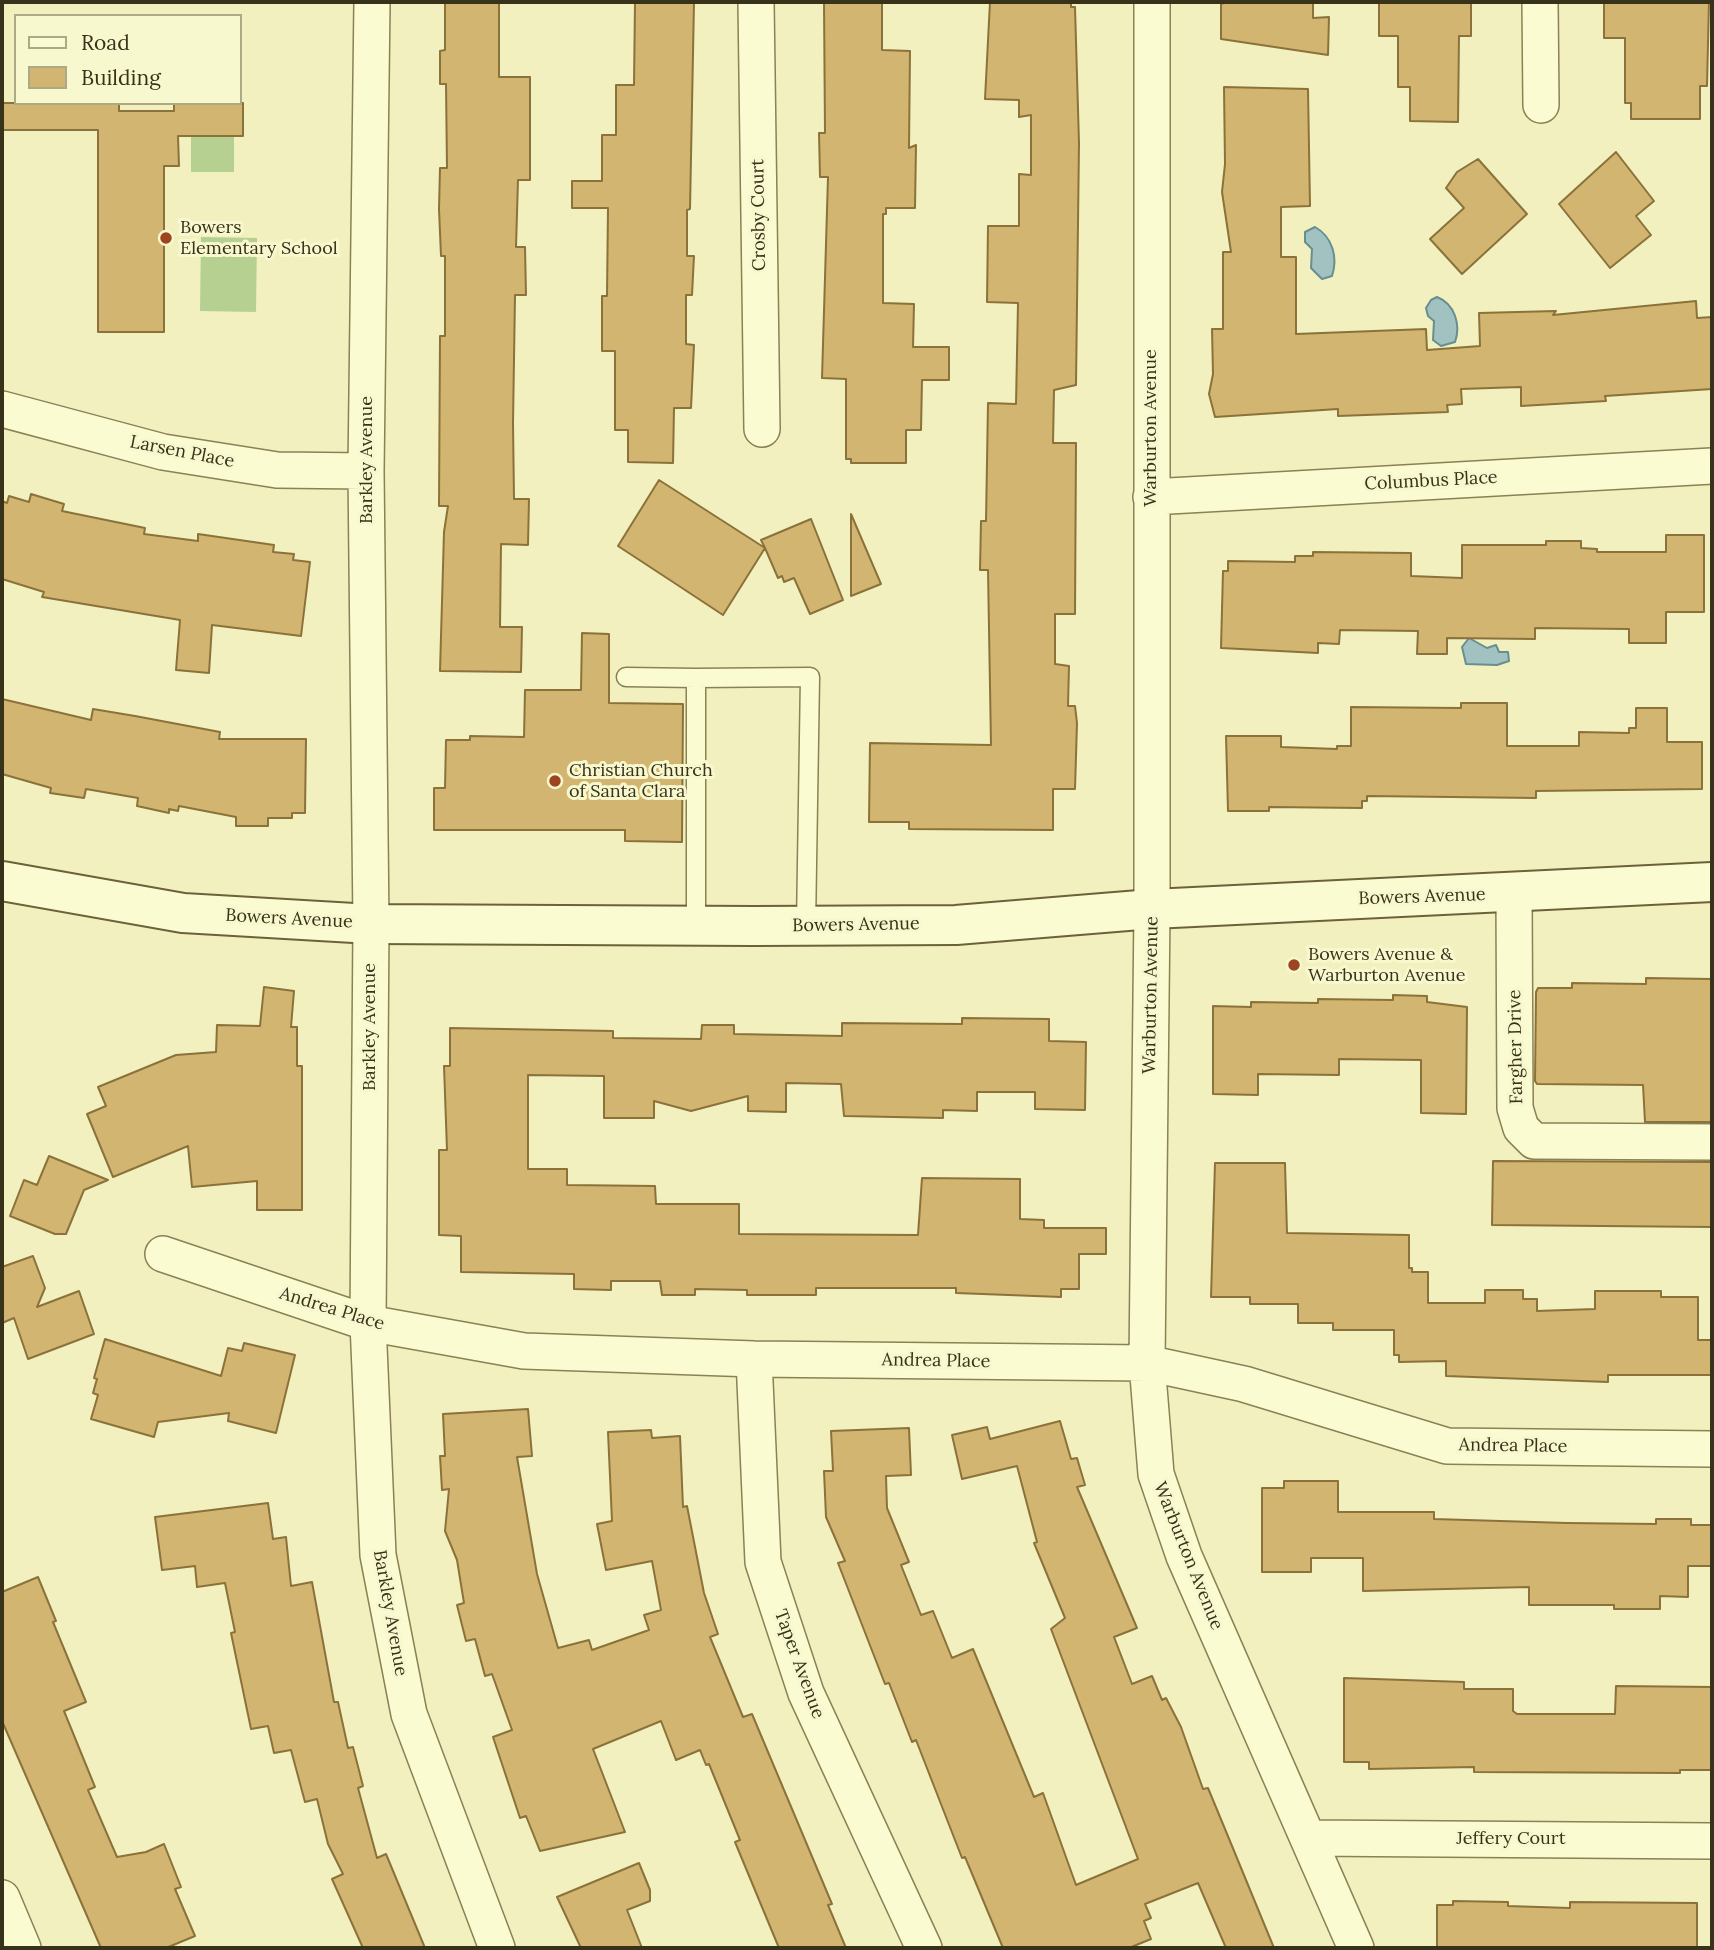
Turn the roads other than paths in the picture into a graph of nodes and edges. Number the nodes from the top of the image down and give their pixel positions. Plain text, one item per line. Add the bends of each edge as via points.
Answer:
1 (372, 2) edge
2 (756, 2) edge
3 (1152, 2) edge
4 (1540, 2) edge
5 (1541, 105) dead end
6 (2, 409) edge
7 (762, 429) dead end
8 (1712, 467) edge
9 (366, 471) junction
10 (1151, 497) junction
11 (626, 677) dead end
12 (696, 678) junction
13 (2, 881) edge
14 (1712, 882) edge
15 (1514, 894) junction
16 (1152, 909) junction
17 (371, 924) junction
18 (696, 926) junction
19 (806, 926) junction
20 (1712, 1142) edge
21 (163, 1254) dead end
22 (368, 1323) junction
23 (754, 1359) junction
24 (1147, 1363) junction
25 (1712, 1449) edge
26 (1309, 1838) junction
27 (1712, 1841) edge
28 (2, 1898) edge
29 (23, 1948) edge
30 (497, 1948) edge
31 (924, 1948) edge
32 (1356, 1948) edge

1 - 9 street, Barkley Avenue
2 - 7 street, Crosby Court
3 - 10 street, Warburton Avenue
4 - 5 street
6 - 9 street, Larsen Place via 163,452 277,470
8 - 10 street, Columbus Place
9 - 17 street, Barkley Avenue
10 - 16 street, Warburton Avenue
11 - 12 lane
12 - 18 lane
12 - 19 lane via 810,677
13 - 17 main road, Bowers Avenue via 183,914
14 - 15 main road, Bowers Avenue
15 - 16 main road, Bowers Avenue
15 - 20 street, Fargher Drive via 1515,1108 1521,1128 1535,1141
16 - 19 main road, Bowers Avenue via 956,925
16 - 24 street, Warburton Avenue
17 - 18 main road, Bowers Avenue
17 - 22 street, Barkley Avenue
18 - 19 main road, Bowers Avenue
21 - 22 street, Andrea Place
22 - 23 street, Andrea Place via 524,1352
22 - 30 street, Barkley Avenue via 378,1555 409,1714
23 - 24 street, Andrea Place
23 - 31 street, Taper Avenue via 763,1562 806,1693
24 - 25 street, Andrea Place via 1244,1384 1447,1446
24 - 26 street, Warburton Avenue via 1156,1474 1184,1556
26 - 27 street, Jeffery Court
26 - 32 street, Warburton Avenue
28 - 29 street

